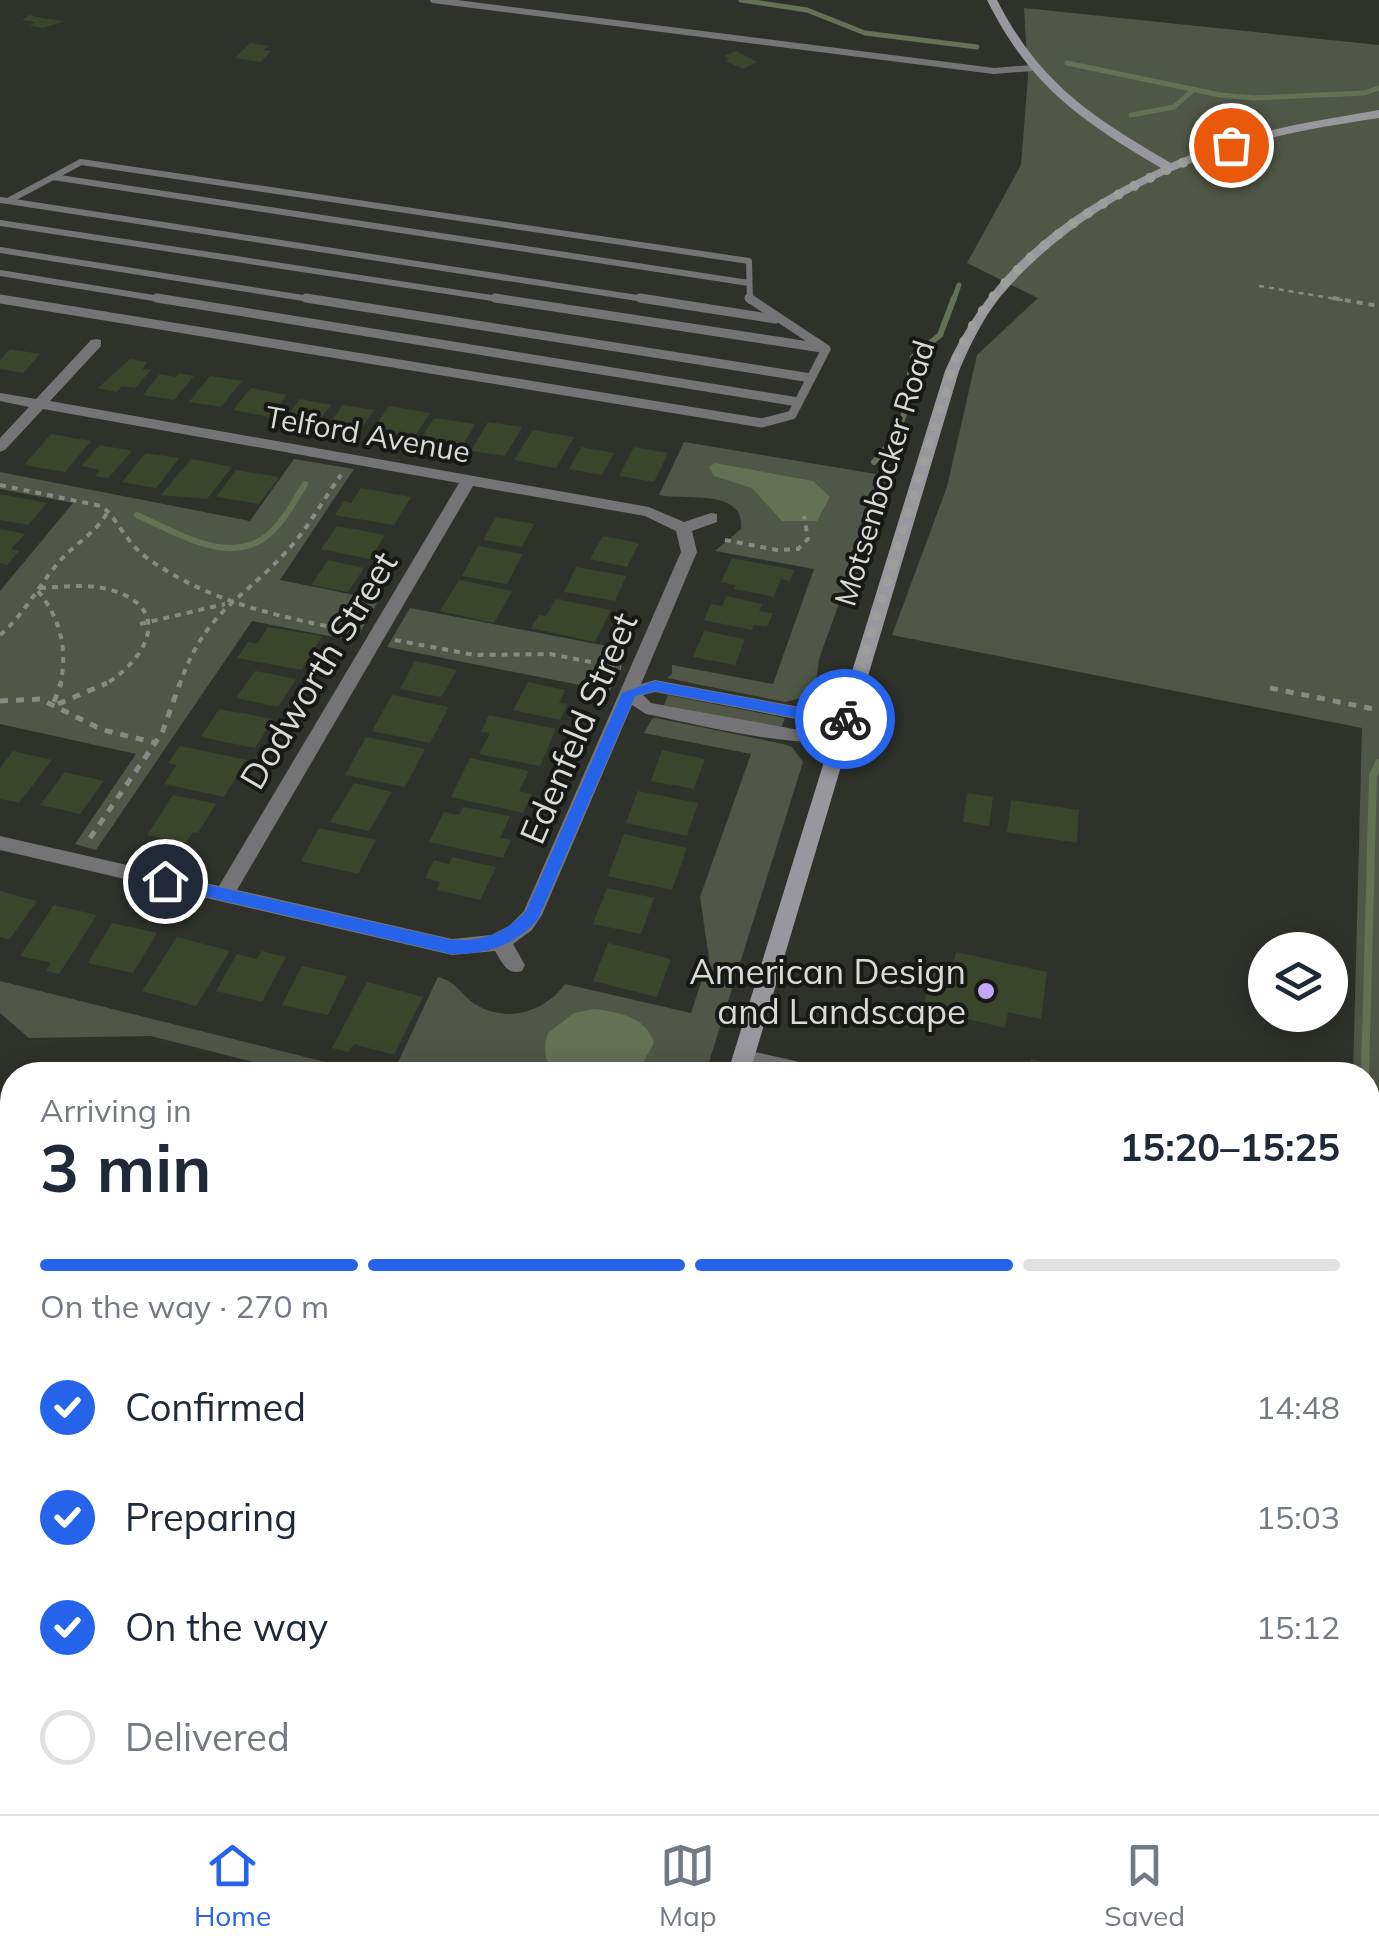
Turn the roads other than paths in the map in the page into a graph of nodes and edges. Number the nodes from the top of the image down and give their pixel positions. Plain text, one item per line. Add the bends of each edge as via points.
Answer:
1 (434, 0) edge
2 (992, 0) edge
3 (1032, 68) junction
4 (1379, 114) edge
5 (1172, 169) junction
6 (53, 177) junction
7 (4, 200) edge
8 (0, 223) edge
9 (0, 250) edge
10 (0, 273) edge
11 (748, 284) junction
12 (0, 299) edge
13 (779, 319) junction
14 (96, 344) dead end
15 (826, 349) junction
16 (811, 378) junction
17 (0, 396) edge
18 (798, 402) junction
19 (39, 404) junction
20 (0, 446) edge
21 (469, 480) junction
22 (711, 518) dead end
23 (683, 528) junction
24 (629, 693) junction
25 (840, 734) junction
26 (0, 843) edge
27 (224, 894) junction
28 (500, 941) junction
29 (515, 965) dead end
30 (744, 1056) junction
31 (742, 1062) edge
32 (772, 1062) edge

1 - 3 lane via 994,71
2 - 3 main road
3 - 5 main road via 1085,116
4 - 5 main road, Motsenbocker Road via 1255,138
5 - 25 main road, Motsenbocker Road via 1054,239 970,324
6 - 7 lane
6 - 11 lane
6 - 11 lane via 81,162 749,261
7 - 13 lane
8 - 15 lane
9 - 16 lane
10 - 18 lane
11 - 13 lane via 749,300
12 - 18 lane via 762,423 792,415
13 - 15 lane
14 - 19 street
15 - 16 lane
16 - 18 lane
17 - 19 street, Telford Avenue
19 - 20 street
19 - 21 street, Telford Avenue
21 - 23 street, Telford Avenue via 649,512
21 - 27 street, Dodworth Street
22 - 23 street
23 - 24 street, Edenfeld Street via 688,552
24 - 25 street via 646,708 799,738
24 - 28 street, Edenfeld Street via 532,915
25 - 30 main road, Motsenbocker Road
26 - 27 street
27 - 28 street via 452,947
28 - 29 street
30 - 31 main road, Motsenbocker Road
30 - 32 lane

